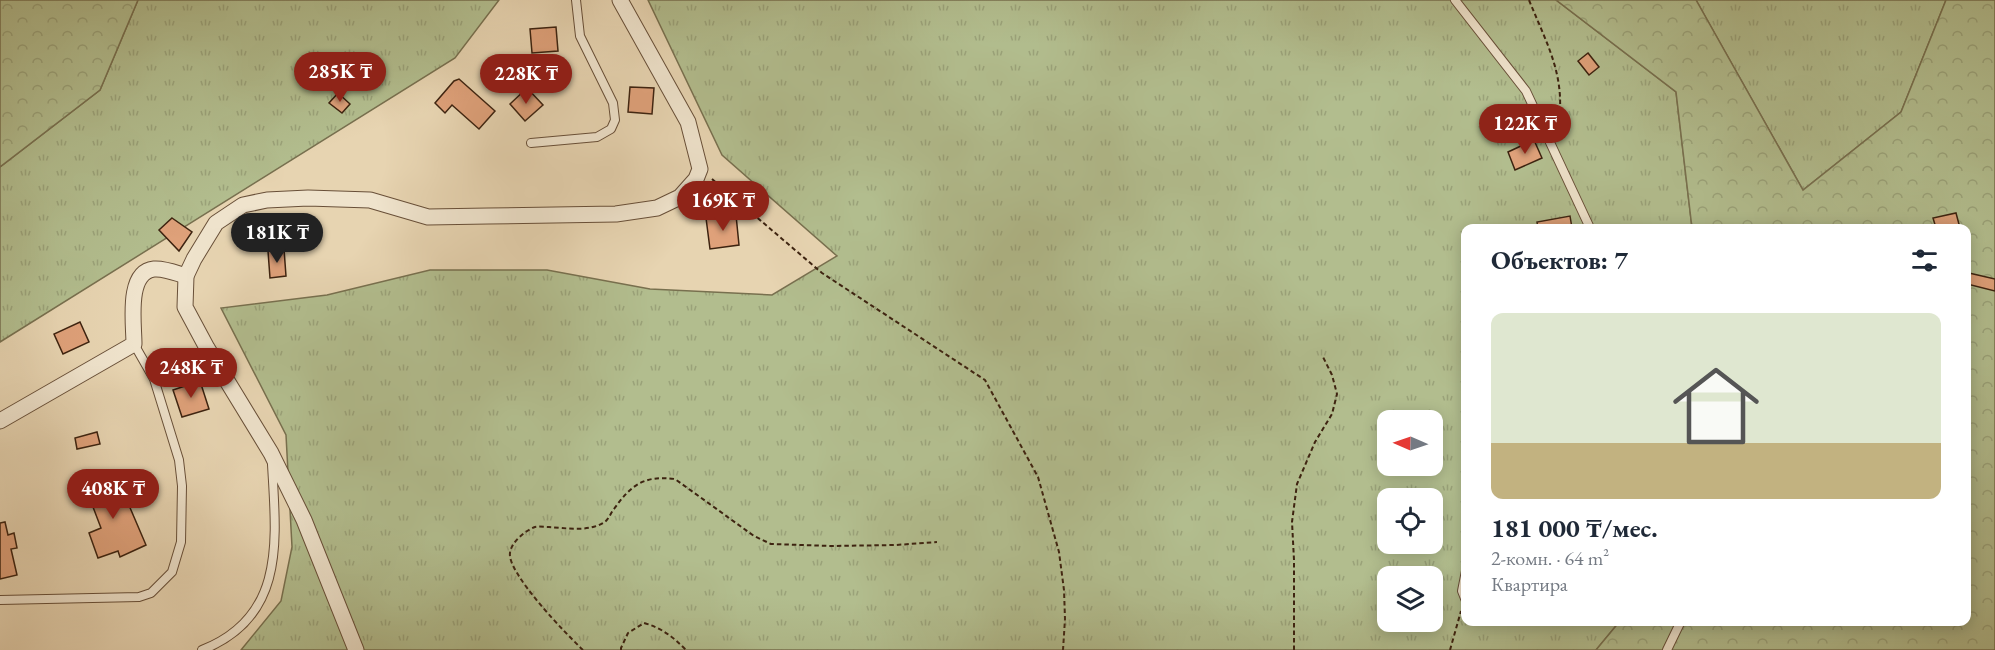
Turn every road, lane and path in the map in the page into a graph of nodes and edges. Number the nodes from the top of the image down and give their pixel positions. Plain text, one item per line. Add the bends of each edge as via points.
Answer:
1 (576, 0) edge
2 (620, 0) edge
3 (1455, 0) edge
4 (1529, 0) edge
5 (531, 143) dead end
6 (1554, 150) junction
7 (700, 169) junction
8 (1588, 224) edge
9 (186, 276) junction
10 (134, 344) junction
11 (1323, 357) dead end
12 (0, 421) edge
13 (271, 453) junction
14 (938, 542) dead end
15 (0, 600) edge
16 (1461, 614) edge
17 (1679, 626) edge
18 (202, 650) edge
19 (356, 650) edge
20 (583, 650) edge
21 (621, 650) edge
22 (686, 650) edge
23 (1062, 650) edge
24 (1293, 650) edge
25 (1450, 650) edge
26 (1667, 650) edge

1 - 5 lane via 580,36 613,103 615,120 611,129 597,137
2 - 7 street via 688,122
3 - 6 lane via 1526,91
4 - 6 path via 1560,84 1560,121
6 - 8 lane
7 - 9 street via 680,197 657,208 616,214 428,217 370,200 308,198 243,205 216,224
7 - 23 path via 822,273 985,380 1038,477 1059,552 1065,619
9 - 10 street via 154,269 138,279
9 - 13 street via 185,307
10 - 12 street
10 - 15 lane via 154,379 179,460 181,542 172,572 151,593 139,597
11 - 24 path via 1337,394 1332,414 1315,442 1298,484 1292,522
13 - 18 lane via 275,523 268,587 244,623
13 - 19 street via 304,520
14 - 20 path via 771,544 675,479 643,480 629,490 605,523 591,528 536,527 523,534 510,553 523,582
16 - 25 path
17 - 26 lane
21 - 22 path via 628,633 644,623 674,637

